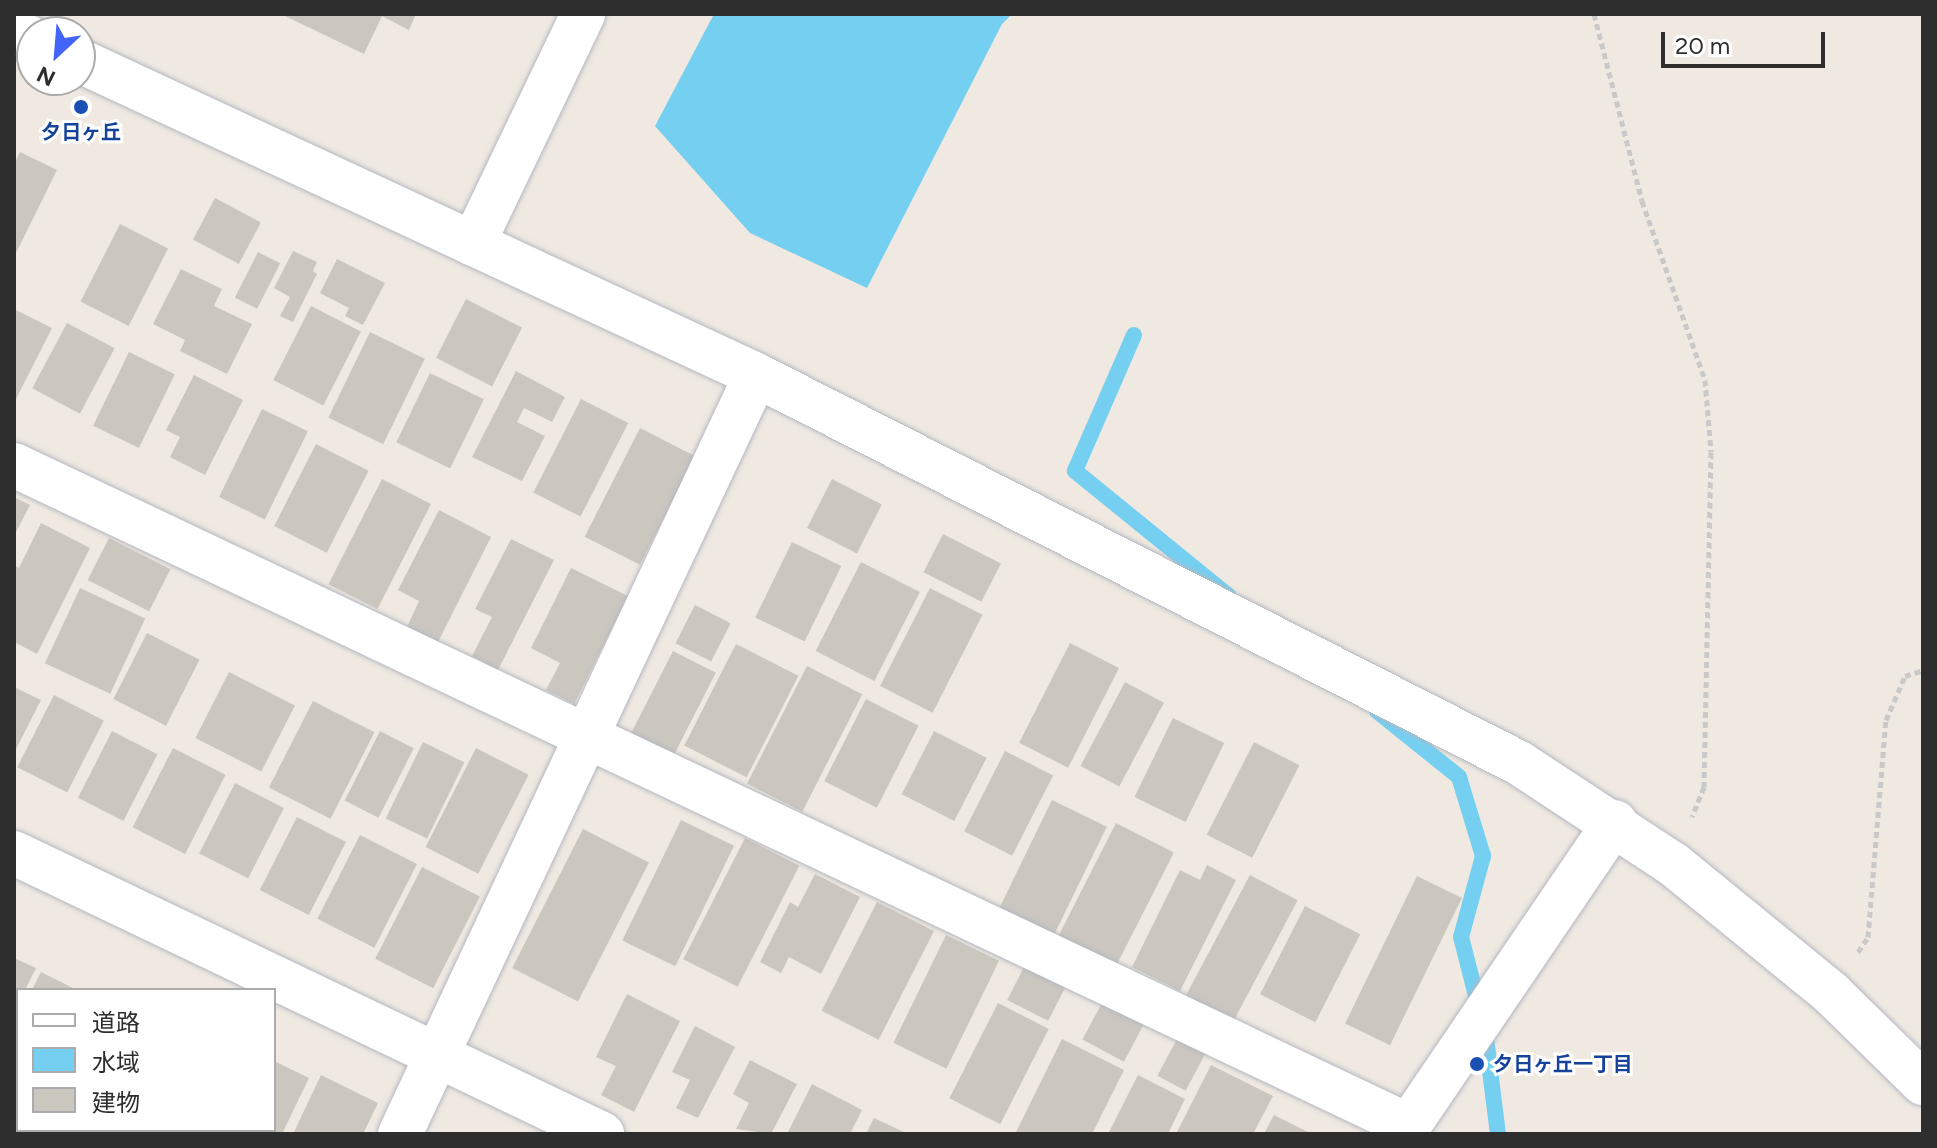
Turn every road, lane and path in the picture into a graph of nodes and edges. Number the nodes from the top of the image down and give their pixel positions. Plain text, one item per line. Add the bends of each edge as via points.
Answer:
1 (583, 14) edge
2 (1594, 14) edge
3 (96, 68) edge
4 (473, 244) junction
5 (756, 375) junction
6 (14, 465) edge
7 (1923, 670) edge
8 (586, 736) junction
9 (1615, 822) junction
10 (14, 853) edge
11 (1673, 864) junction
12 (1831, 993) junction
13 (437, 1055) junction
14 (1923, 1083) edge
15 (1406, 1130) edge
16 (400, 1134) edge
17 (602, 1134) edge

1 - 4 street
2 - 11 path via 1642,201 1705,380 1711,452 1704,787
3 - 4 street
4 - 5 street
5 - 8 street
5 - 9 street via 1519,763
6 - 8 street
7 - 12 path via 1905,676 1886,720 1868,937
8 - 13 street
8 - 15 street
9 - 11 street
9 - 15 street
10 - 13 street
11 - 12 street
12 - 14 street
13 - 16 street
13 - 17 street

